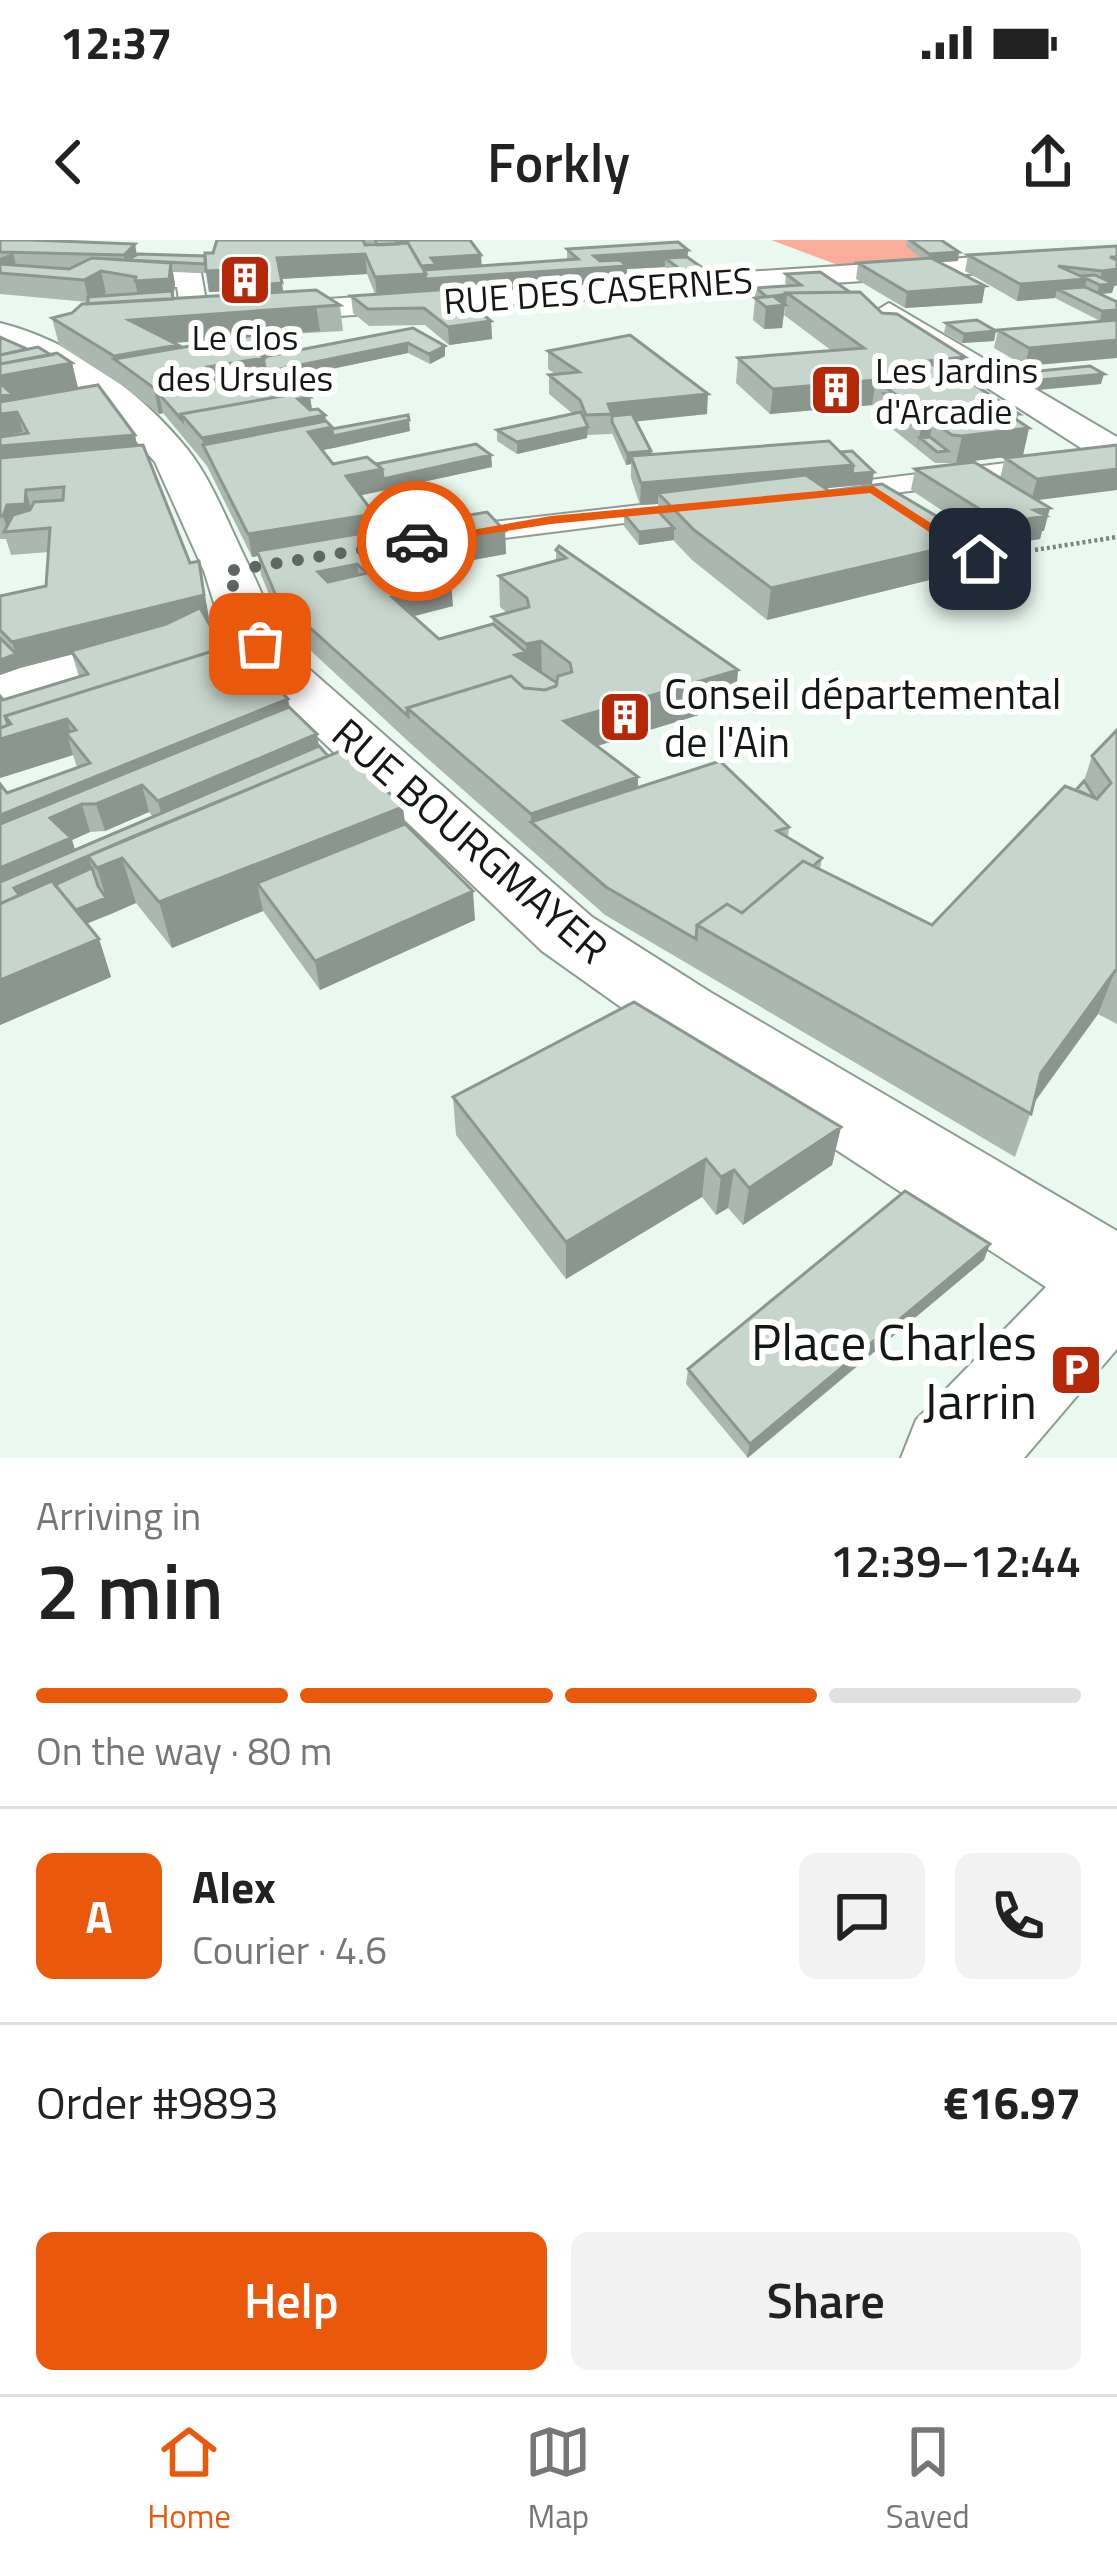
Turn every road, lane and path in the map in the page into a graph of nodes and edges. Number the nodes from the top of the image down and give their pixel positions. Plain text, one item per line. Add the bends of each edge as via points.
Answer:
1 (942, 240) edge
2 (1117, 256) edge
3 (983, 264) junction
4 (0, 270) edge
5 (830, 275) junction
6 (71, 326) edge
7 (4, 333) edge
8 (1117, 456) edge
9 (873, 489) junction
10 (804, 496) edge
11 (735, 502) edge
12 (1117, 537) edge
13 (412, 542) edge
14 (983, 562) joint
15 (242, 586) junction
16 (0, 689) edge
17 (1116, 1281) edge
18 (954, 1458) edge

1 - 3 street
2 - 3 street, RUE DES CASERNES
3 - 5 street, RUE DES CASERNES
4 - 5 street, RUE DES CASERNES via 191,280 184,318
5 - 8 street
6 - 7 street
7 - 15 street, RUE BOURGMAYER via 67,363 122,403 149,460
8 - 9 lane
9 - 10 lane
9 - 14 lane
11 - 13 lane
12 - 14 path
15 - 16 street
15 - 17 street, RUE BOURGMAYER via 274,666 567,934
17 - 18 street

